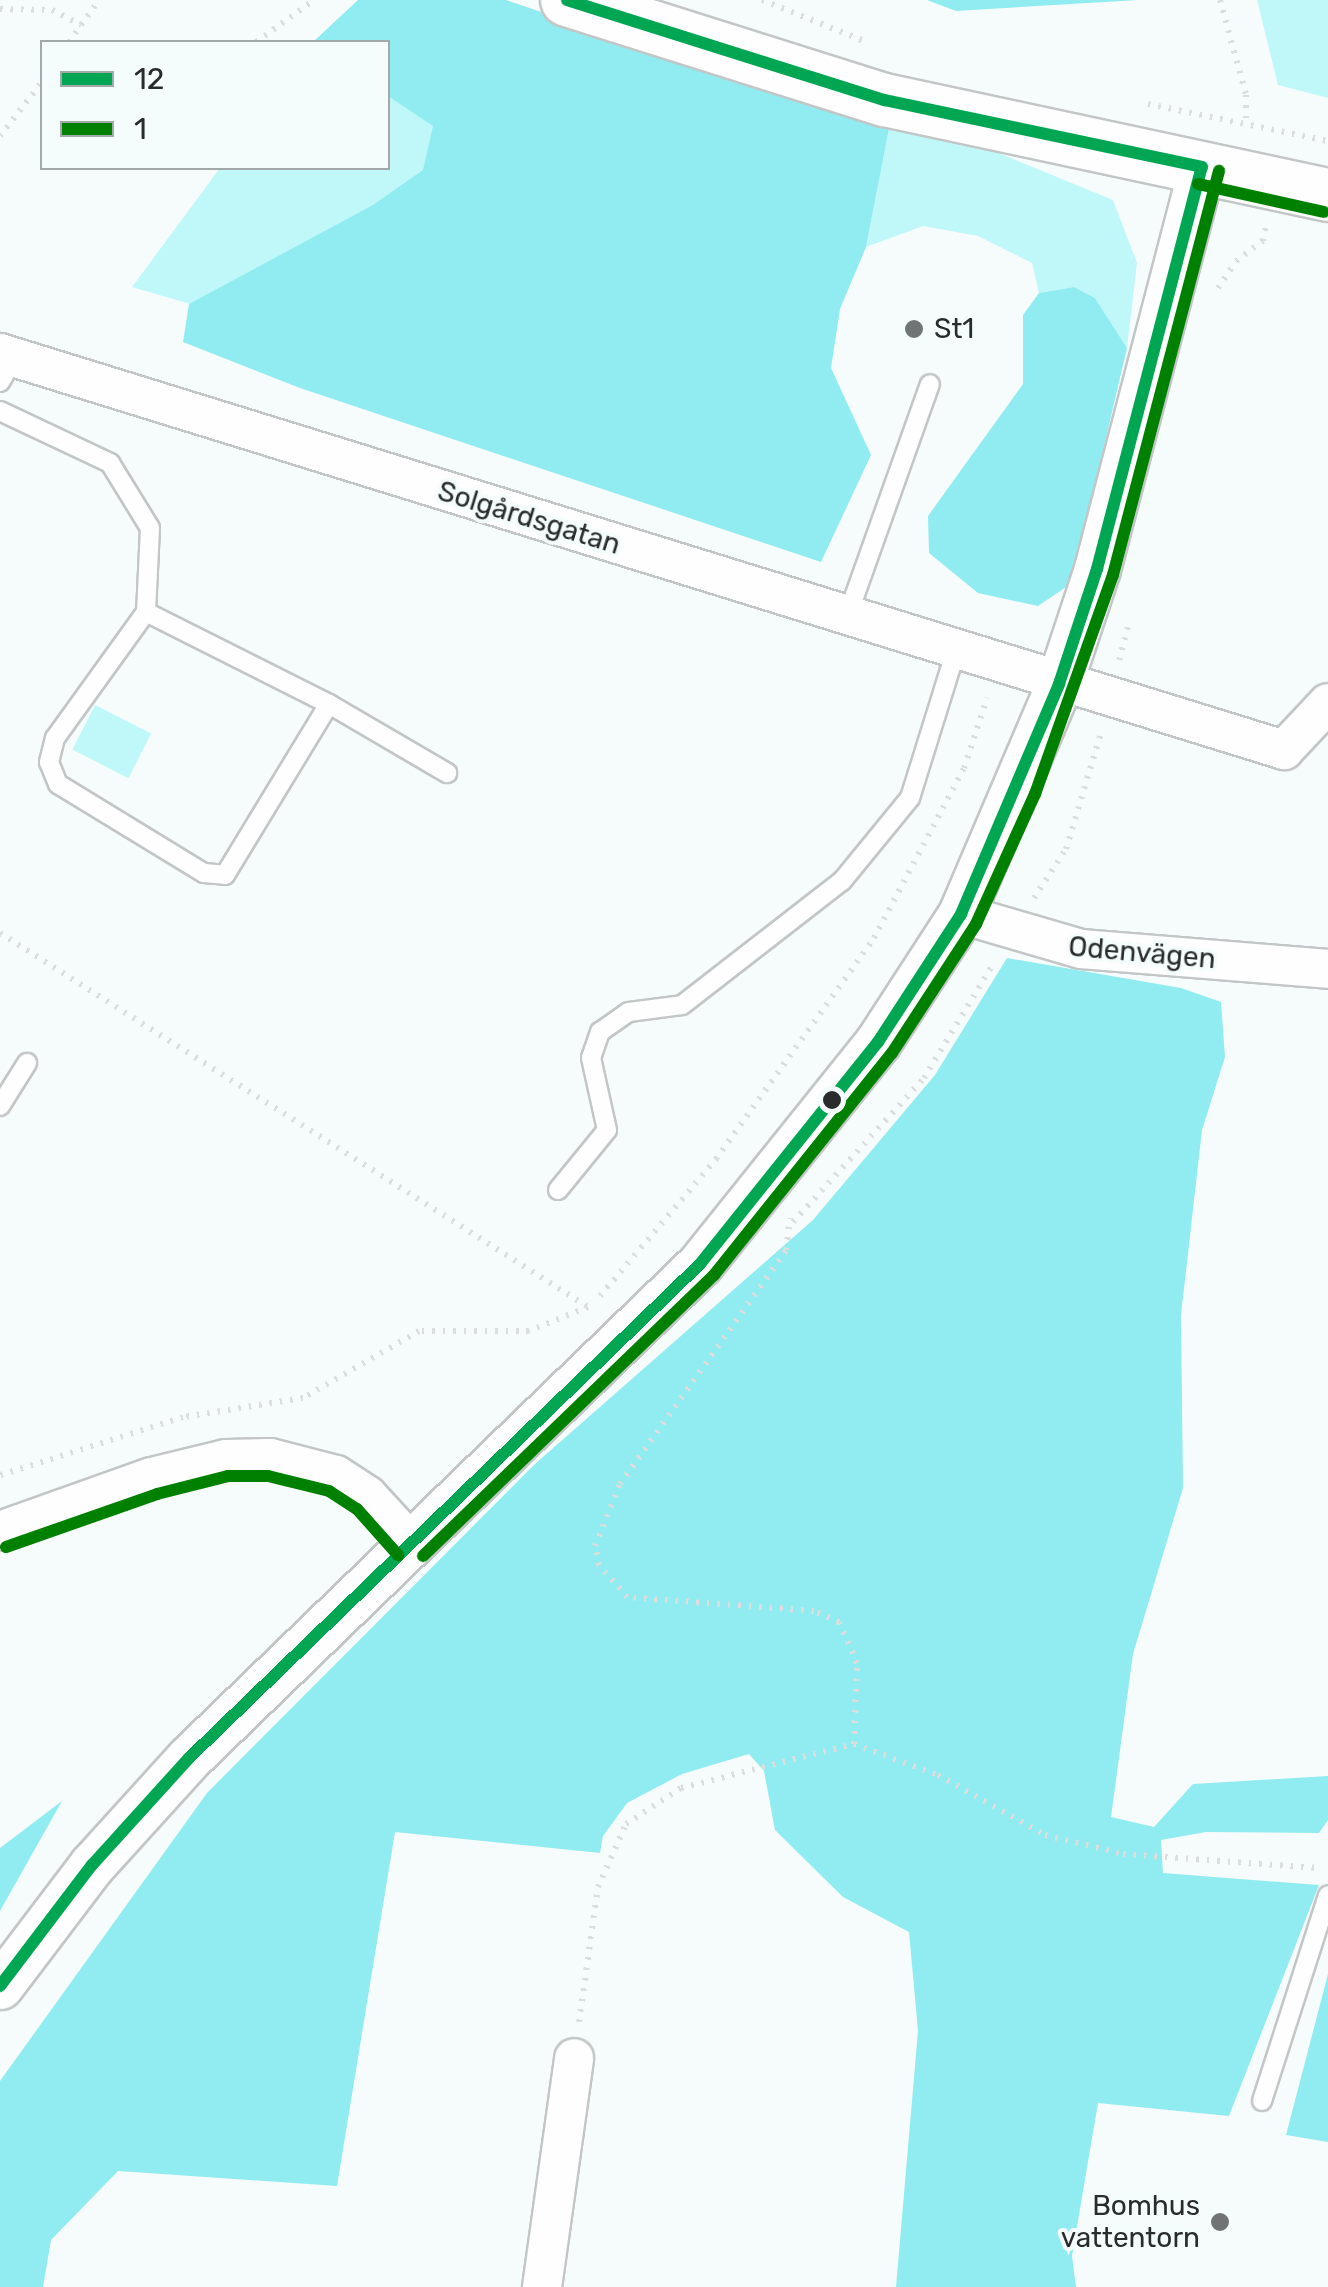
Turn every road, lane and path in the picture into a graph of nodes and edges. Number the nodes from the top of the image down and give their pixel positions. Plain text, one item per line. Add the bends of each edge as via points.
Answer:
1 (99, 0) edge
2 (314, 0) edge
3 (567, 0) edge
4 (762, 0) edge
5 (1220, 0) edge
6 (0, 9) edge
7 (81, 25) junction
8 (71, 40) edge
9 (259, 40) edge
10 (874, 46) dead end
11 (40, 86) edge
12 (1132, 102) dead end
13 (1246, 122) junction
14 (0, 136) edge
15 (1328, 141) edge
16 (1202, 167) junction
17 (1328, 195) edge
18 (5, 364) edge
19 (930, 384) dead end
20 (0, 411) edge
21 (146, 612) junction
22 (847, 617) junction
23 (953, 661) junction
24 (1058, 684) junction
25 (1328, 702) edge
26 (329, 704) junction
27 (447, 774) dead end
28 (961, 914) junction
29 (0, 933) edge
30 (1328, 969) edge
31 (27, 1063) dead end
32 (924, 1078) dead end
33 (0, 1106) edge
34 (558, 1190) dead end
35 (778, 1207) junction
36 (588, 1307) junction
37 (0, 1475) edge
38 (0, 1530) edge
39 (411, 1543) junction
40 (854, 1744) junction
41 (1328, 1869) edge
42 (1328, 1895) edge
43 (0, 1986) edge
44 (574, 2058) joint
45 (1262, 2101) dead end
46 (542, 2287) edge

1 - 7 path
2 - 9 path
3 - 16 main road via 885,100
4 - 10 path
5 - 13 path via 1246,96
6 - 7 path via 52,10
7 - 8 path
11 - 14 path
12 - 13 path
13 - 15 path
16 - 17 main road
16 - 24 street via 1097,569
18 - 22 street, Solgårdsgatan
19 - 22 lane
20 - 21 lane via 110,463 150,528
21 - 26 lane
21 - 26 lane via 55,738 49,762 58,784 204,873 225,875
22 - 23 street, Solgårdsgatan
23 - 24 street, Solgårdsgatan
23 - 34 lane via 910,798 842,882 682,1005 629,1012 600,1032 591,1058 607,1130
23 - 36 path via 991,684 964,768 874,938 716,1159 640,1255
24 - 25 street, Solgårdsgatan via 1284,750
24 - 28 street
26 - 27 lane
28 - 30 street, Odenvägen via 1081,949
28 - 35 street
29 - 36 path
31 - 33 lane
32 - 35 path
35 - 39 street via 663,1302
35 - 40 path via 786,1250 620,1484 596,1546 599,1565 627,1596 814,1611 839,1622 856,1662
36 - 37 path via 528,1331 419,1331 302,1398 183,1417
38 - 39 street via 152,1477 226,1459 270,1458 336,1475 368,1496
39 - 43 street via 189,1758 92,1866
40 - 41 path via 938,1775 1045,1835 1123,1854
40 - 44 path via 682,1788 658,1797 626,1824 598,1888
42 - 45 lane
44 - 46 street

